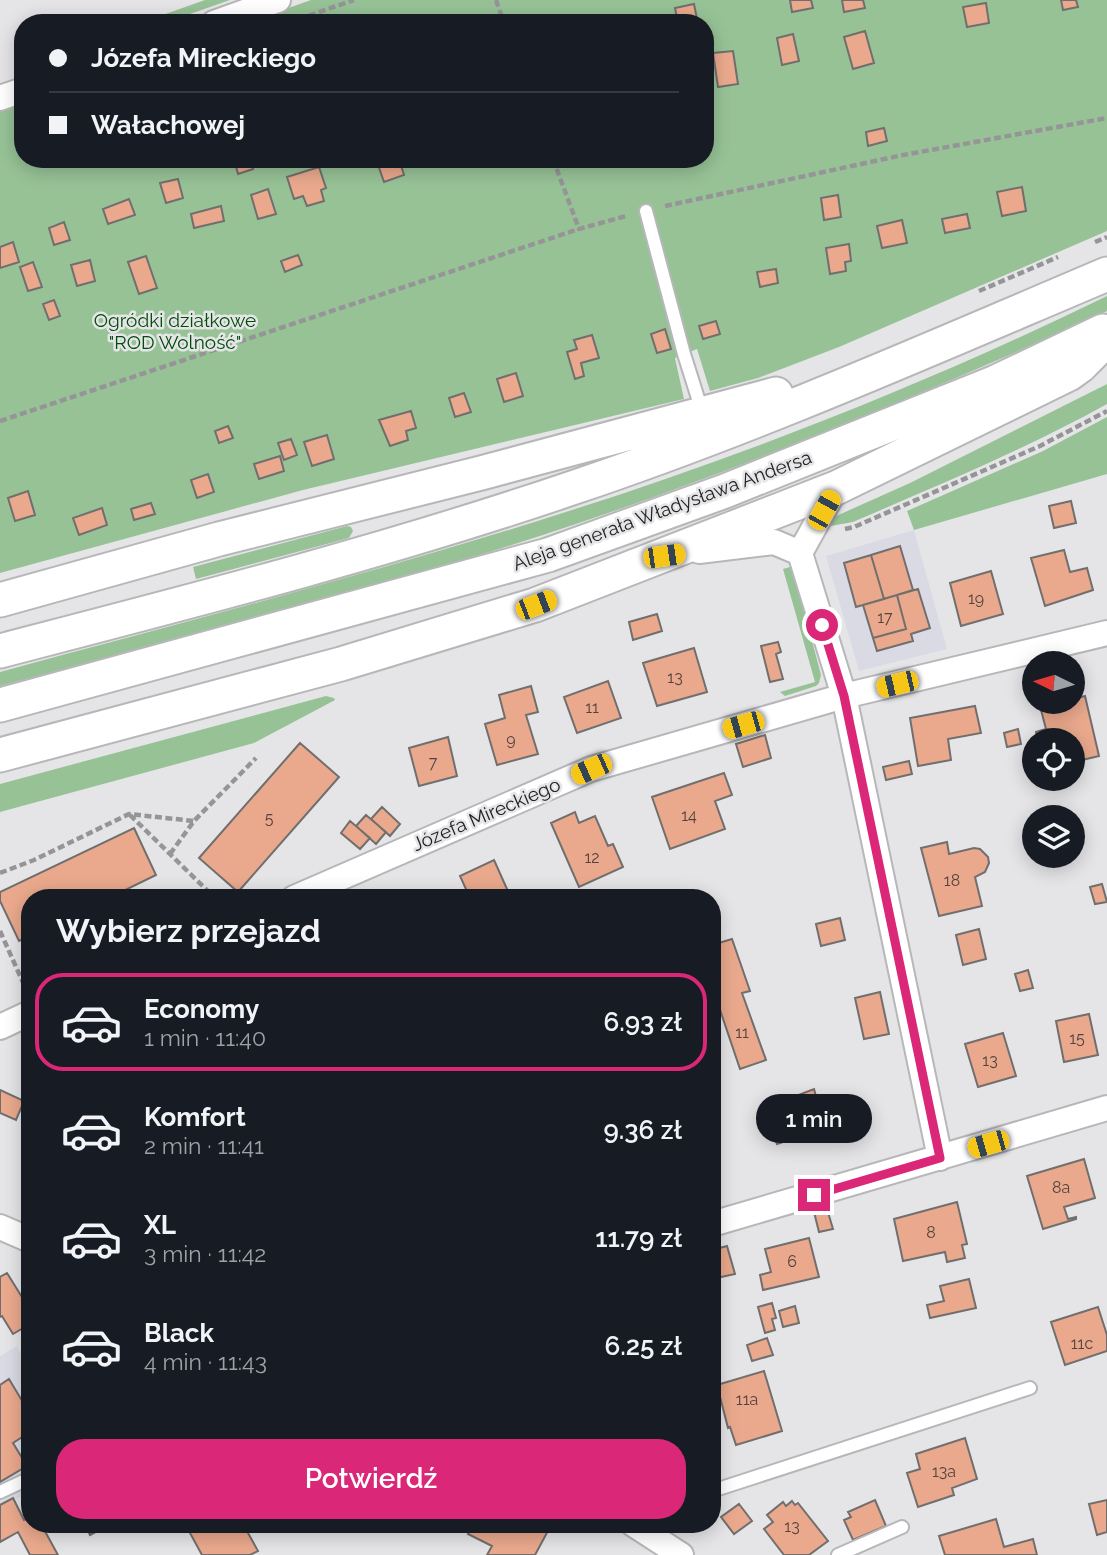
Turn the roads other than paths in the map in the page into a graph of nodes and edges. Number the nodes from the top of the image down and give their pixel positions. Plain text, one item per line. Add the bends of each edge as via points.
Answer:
1 (278, 0) edge
2 (239, 14) edge
3 (646, 211) road end
4 (1107, 274) edge
5 (1107, 329) edge
6 (1107, 339) edge
7 (897, 363) junction
8 (702, 412) junction
9 (836, 488) junction
10 (800, 553) junction
11 (664, 556) junction
12 (0, 600) edge
13 (1107, 633) edge
14 (0, 651) edge
15 (844, 696) junction
16 (0, 705) edge
17 (0, 755) edge
18 (315, 889) edge
19 (21, 1017) edge
20 (0, 1027) edge
21 (1107, 1108) edge
22 (940, 1158) junction
23 (721, 1221) edge
24 (0, 1227) edge
25 (21, 1236) edge
26 (1030, 1388) dead end
27 (21, 1482) edge
28 (721, 1488) edge
29 (0, 1492) edge
30 (902, 1527) dead end
31 (647, 1533) edge
32 (681, 1555) edge
33 (838, 1555) edge

1 - 2 street
3 - 8 lane
4 - 7 main road
5 - 16 main road, Aleja generała Władysława Andersa via 996,382 725,491 548,555
6 - 9 main road via 1069,374
7 - 8 main road
7 - 14 main road via 703,442 571,488 351,557
8 - 12 main road
9 - 10 street
9 - 11 main road
10 - 11 street via 774,542 761,542
10 - 15 street
11 - 17 main road via 536,605 341,664
13 - 15 street, Józefa Mireckiego
15 - 18 street, Józefa Mireckiego via 591,769
15 - 22 street
19 - 20 street
21 - 22 street
22 - 23 street
24 - 25 street
26 - 28 lane
27 - 29 lane
30 - 33 lane
31 - 32 street

